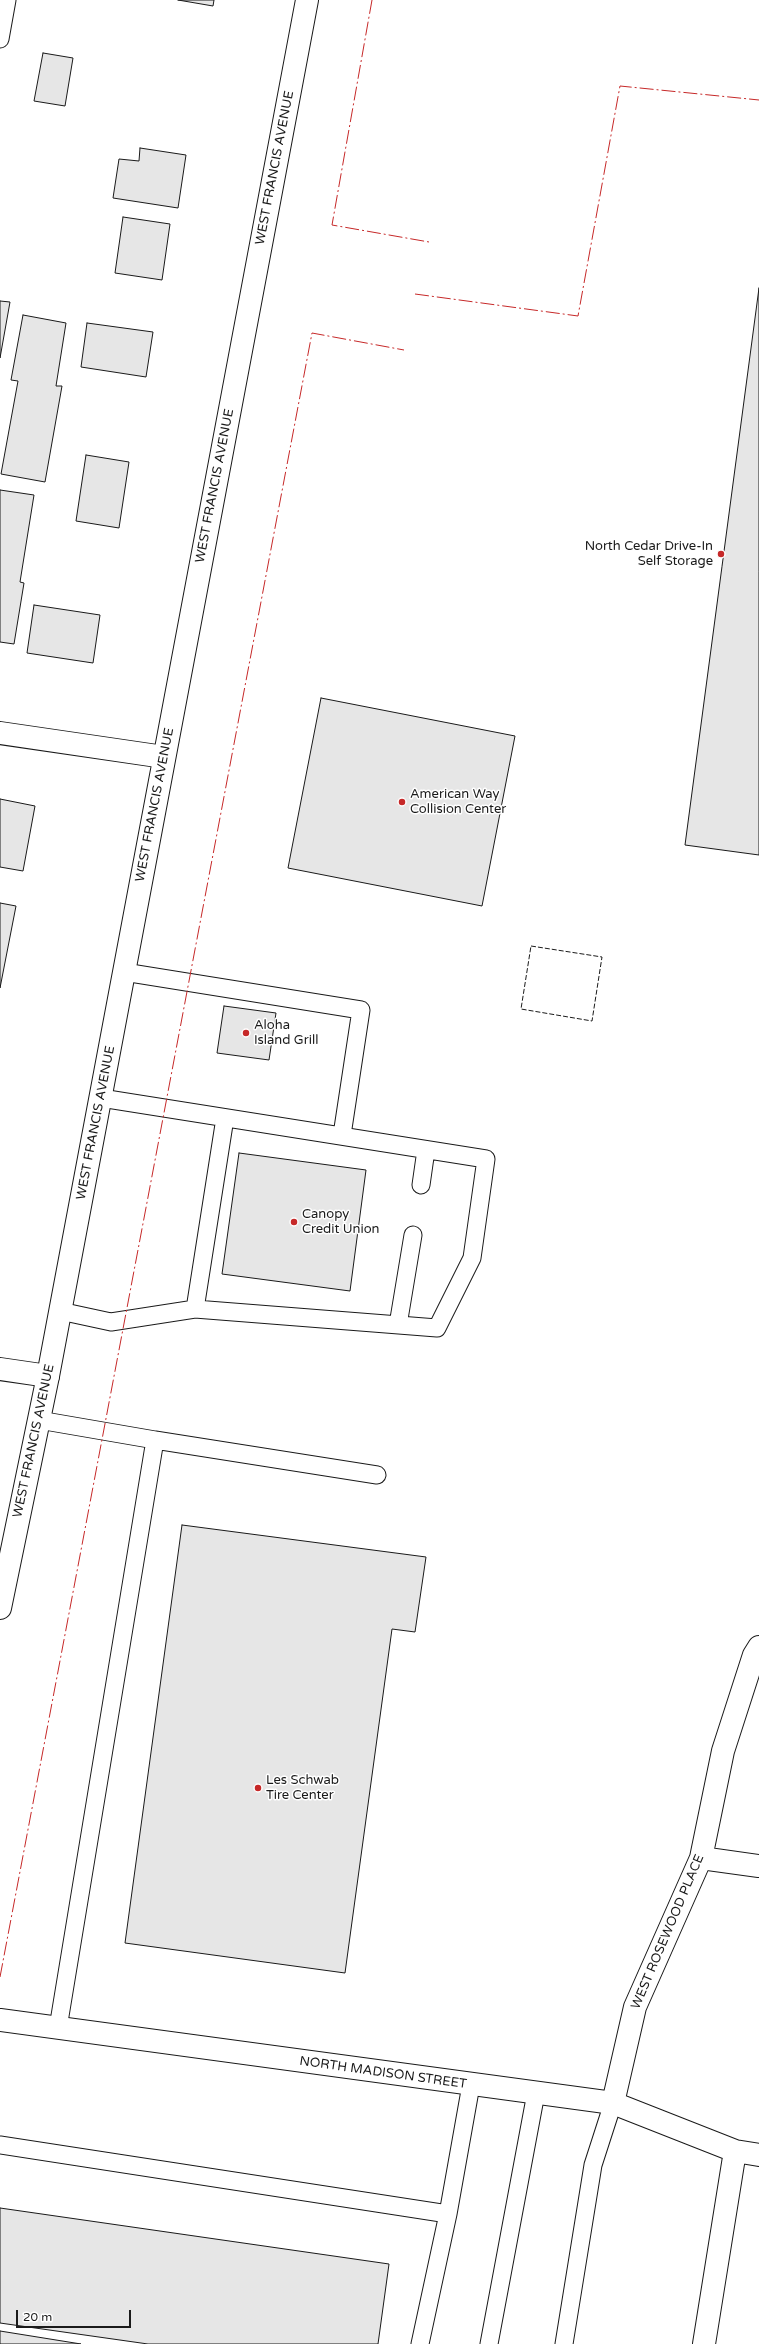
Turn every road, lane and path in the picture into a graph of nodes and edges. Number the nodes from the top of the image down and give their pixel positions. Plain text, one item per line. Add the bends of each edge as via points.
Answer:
1 (7, 0) edge
2 (307, 0) edge
3 (0, 40) edge
4 (0, 733) edge
5 (164, 757) junction
6 (124, 972) junction
7 (101, 1098) junction
8 (225, 1118) junction
9 (342, 1136) junction
10 (426, 1150) junction
11 (421, 1185) dead end
12 (413, 1234) dead end
13 (195, 1309) junction
14 (60, 1311) junction
15 (398, 1325) junction
16 (0, 1369) edge
17 (48, 1376) junction
18 (39, 1420) junction
19 (155, 1440) junction
20 (377, 1475) dead end
21 (0, 1608) edge
22 (759, 1647) edge
23 (701, 1858) junction
24 (759, 1866) edge
25 (0, 2020) edge
26 (58, 2028) junction
27 (471, 2085) junction
28 (536, 2093) junction
29 (613, 2103) junction
30 (0, 2145) edge
31 (736, 2151) junction
32 (759, 2156) edge
33 (448, 2214) junction
34 (420, 2344) edge
35 (490, 2344) edge
36 (564, 2344) edge
37 (704, 2344) edge

1 - 3 lane
2 - 5 street, WEST FRANCIS AVENUE
4 - 5 street
5 - 6 street, WEST FRANCIS AVENUE
6 - 7 street, WEST FRANCIS AVENUE
6 - 9 lane via 361,1010
7 - 8 lane
7 - 14 street, WEST FRANCIS AVENUE
8 - 9 lane
8 - 13 lane
9 - 10 lane
10 - 11 lane
10 - 15 lane via 486,1159 472,1258 437,1328
12 - 15 lane
13 - 14 lane via 111,1322
13 - 15 lane
14 - 17 street, WEST FRANCIS AVENUE
16 - 17 street
17 - 18 street, WEST FRANCIS AVENUE
18 - 19 lane
18 - 21 street, WEST FRANCIS AVENUE
19 - 20 lane
19 - 26 lane
22 - 23 street, WEST ROSEWOOD PLACE via 754,1655 723,1750
23 - 24 street
23 - 29 street, WEST ROSEWOOD PLACE via 635,2007
25 - 26 street, NORTH MADISON STREET
26 - 27 street, NORTH MADISON STREET
27 - 28 street, NORTH MADISON STREET
27 - 33 lane
28 - 29 street, NORTH MADISON STREET
28 - 35 lane
29 - 31 street, NORTH MADISON STREET
29 - 36 lane via 593,2165
30 - 33 lane
31 - 32 street, NORTH MADISON STREET
31 - 37 street
33 - 34 lane

